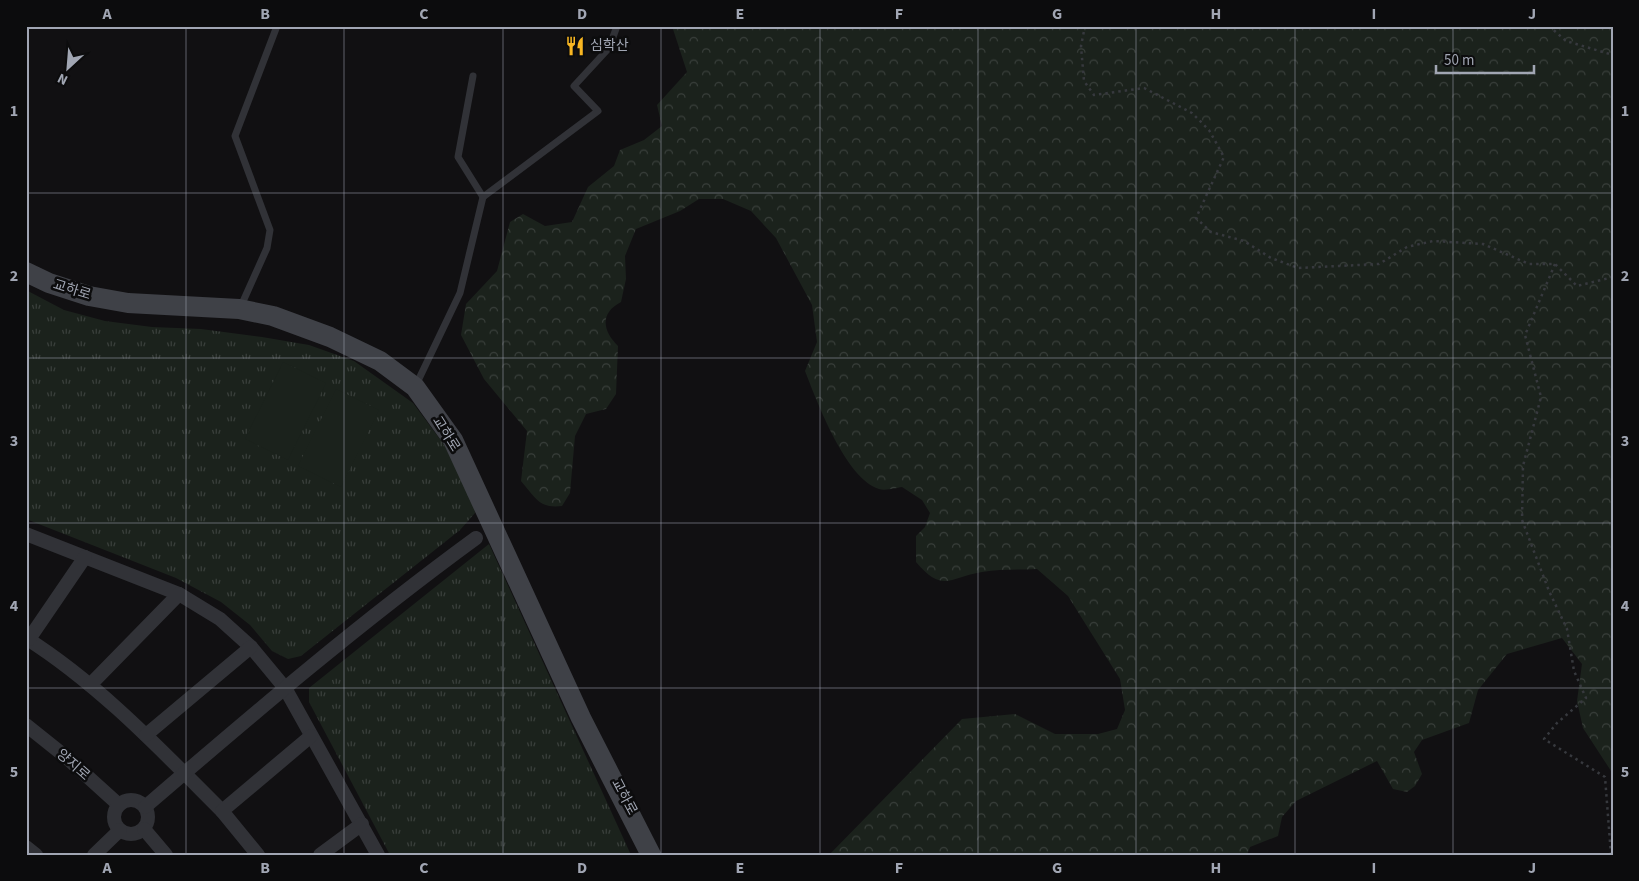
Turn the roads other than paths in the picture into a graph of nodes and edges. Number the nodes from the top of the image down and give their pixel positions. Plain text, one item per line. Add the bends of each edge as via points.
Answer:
1 (277, 26) edge
2 (618, 26) edge
3 (473, 76) dead end
4 (483, 198) junction
5 (26, 272) edge
6 (240, 309) junction
7 (415, 387) junction
8 (26, 534) edge
9 (476, 538) dead end
10 (85, 558) junction
11 (179, 594) junction
12 (28, 639) edge
13 (251, 647) junction
14 (90, 686) junction
15 (284, 688) junction
16 (26, 725) edge
17 (146, 735) junction
18 (311, 736) junction
19 (184, 773) junction
20 (119, 806) junction
21 (145, 807) junction
22 (222, 811) junction
23 (362, 824) junction
24 (144, 829) junction
25 (120, 830) junction
26 (26, 847) edge
27 (36, 855) edge
28 (94, 855) edge
29 (166, 855) edge
30 (258, 855) edge
31 (320, 855) edge
32 (378, 855) edge
33 (651, 855) edge

1 - 6 lane via 235,136 270,230 268,248
2 - 4 lane via 609,48 574,86 598,111
3 - 4 lane via 458,157
4 - 7 lane via 460,293
5 - 6 street, 교하로 via 90,296 128,304
6 - 7 street, 교하로 via 273,316 330,337 380,361
7 - 33 street, 교하로 via 453,440 581,718
8 - 10 street
9 - 15 street
10 - 11 street
10 - 12 street
11 - 13 street via 220,619
11 - 14 street
12 - 14 street
13 - 15 street
13 - 17 street
14 - 17 street
15 - 18 street
15 - 19 street
16 - 20 street, 양지로
17 - 19 street
18 - 22 street
18 - 23 street
19 - 21 street
19 - 22 street
20 - 21 street via 130,800
20 - 25 street via 114,815
21 - 24 street via 149,818
22 - 30 street
23 - 31 street
23 - 32 street
24 - 25 street via 129,834
24 - 29 street
25 - 28 street
26 - 27 street

